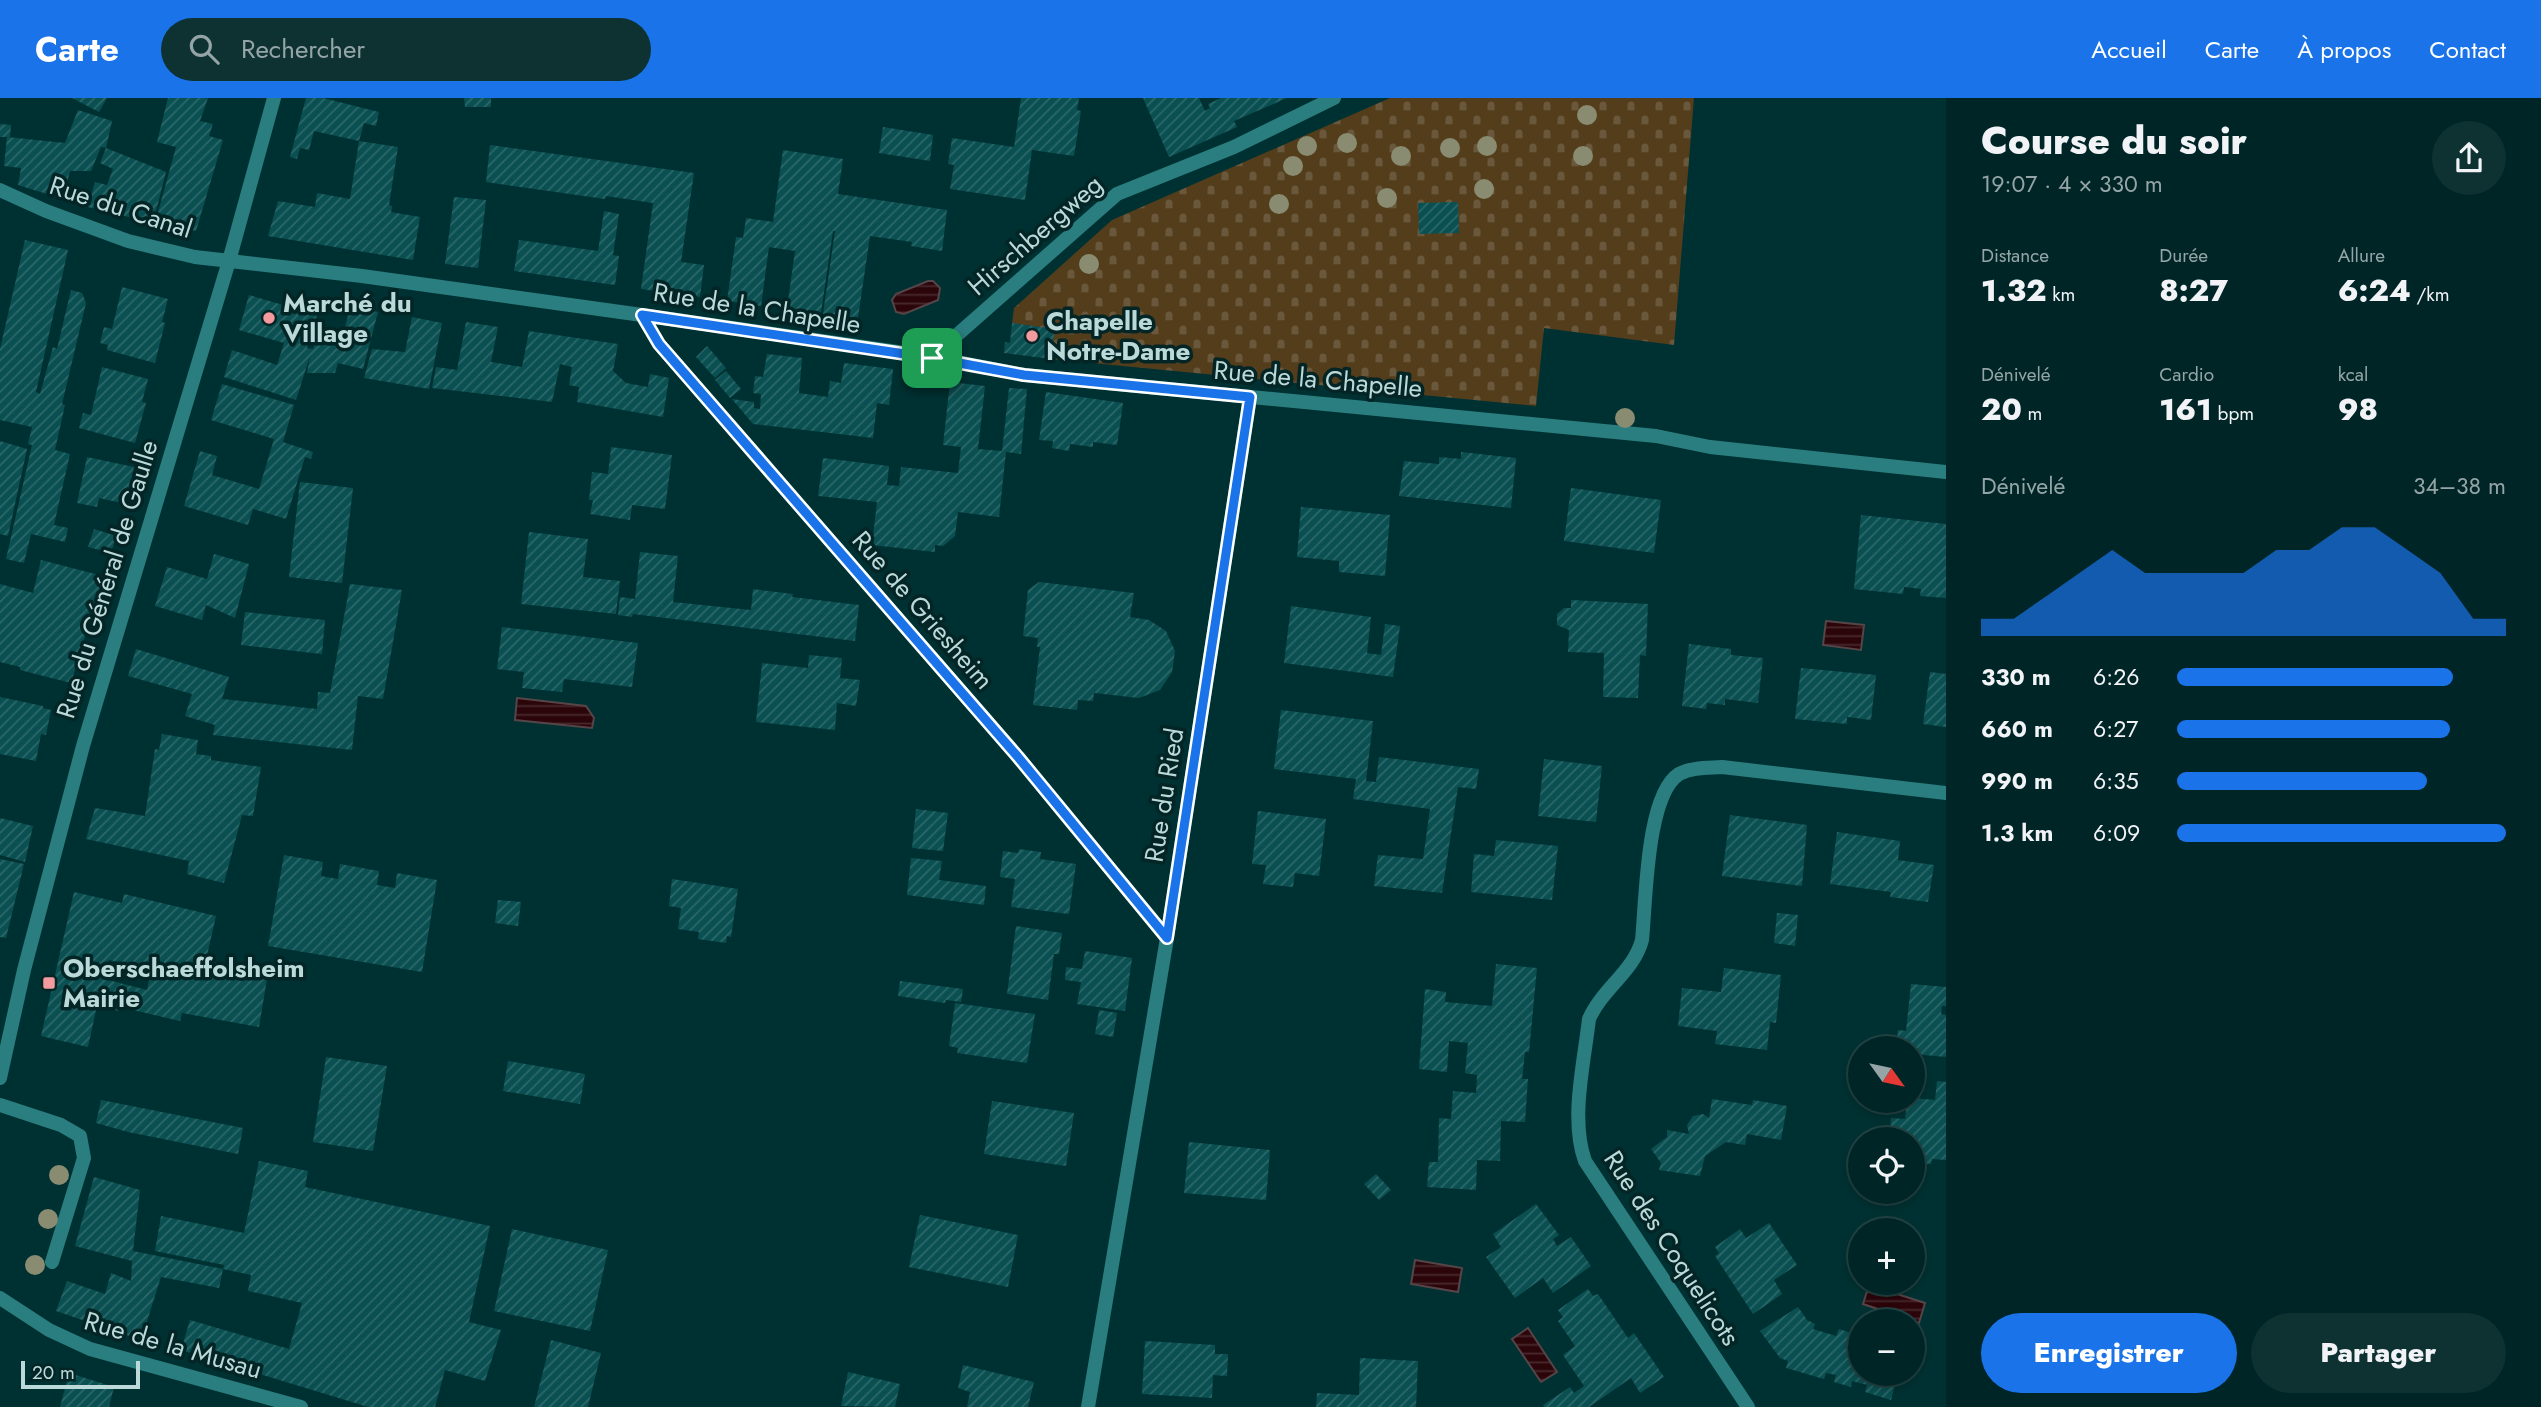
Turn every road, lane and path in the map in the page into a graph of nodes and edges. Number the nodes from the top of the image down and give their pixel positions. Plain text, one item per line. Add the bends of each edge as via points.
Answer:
1 (274, 98) edge
2 (1334, 98) edge
3 (0, 190) edge
4 (229, 261) junction
5 (642, 315) junction
6 (932, 358) junction
7 (1250, 397) junction
8 (1946, 472) edge
9 (1946, 793) edge
10 (1167, 938) junction
11 (0, 1078) edge
12 (0, 1105) edge
13 (52, 1262) dead end
14 (0, 1298) edge
15 (301, 1407) edge
16 (1088, 1407) edge
17 (1748, 1407) edge

1 - 4 street, Rue du Général de Gaulle
2 - 6 street, Hirschbergweg via 1117,194
3 - 4 street, Rue du Canal via 128,241
4 - 5 street, Rue de la Chapelle
4 - 11 street, Rue du Général de Gaulle via 83,746
5 - 6 street, Rue de la Chapelle
5 - 10 street, Rue de Griesheim via 659,344 1018,757
6 - 7 street, Rue de la Chapelle via 1024,375
7 - 8 street, Rue de la Chapelle via 1656,436 1710,447
7 - 10 street, Rue du Ried
9 - 17 street, Rue des Coquelicots via 1722,767 1694,769 1669,783 1654,817 1639,954 1596,1004 1589,1019 1577,1122 1579,1143 1585,1161
10 - 16 street, Rue du Ried
12 - 13 street via 80,1136 83,1158
14 - 15 street, Rue de la Musau via 49,1330 90,1349

